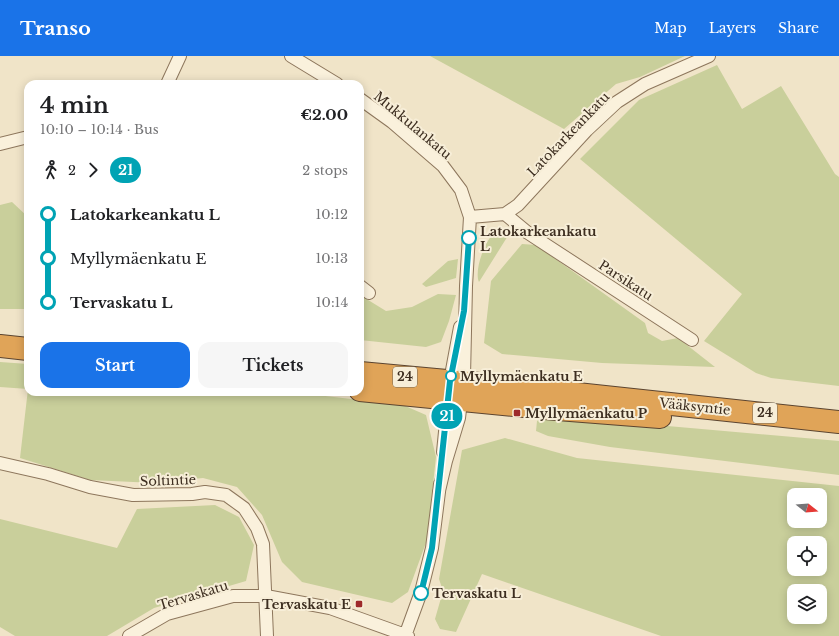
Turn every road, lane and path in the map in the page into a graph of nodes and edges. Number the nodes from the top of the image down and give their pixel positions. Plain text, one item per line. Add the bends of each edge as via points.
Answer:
1 (180, 56) edge
2 (291, 56) edge
3 (709, 56) edge
4 (169, 80) edge
5 (330, 80) edge
6 (364, 102) edge
7 (24, 138) edge
8 (0, 144) edge
9 (505, 214) junction
10 (470, 217) junction
11 (692, 340) dead end
12 (0, 346) edge
13 (24, 349) edge
14 (364, 374) edge
15 (364, 390) edge
16 (456, 391) junction
17 (839, 422) edge
18 (839, 426) edge
19 (0, 464) edge
20 (266, 596) junction
21 (129, 636) edge
22 (267, 636) edge
23 (406, 636) edge

1 - 4 street
2 - 5 street
3 - 9 street, Latokarkeankatu via 644,84 617,102 587,130 518,205
6 - 10 street, Mukkulankatu via 392,122 443,166 461,190
7 - 8 street
9 - 10 street
9 - 11 street, Parsikatu via 528,233
10 - 16 street, Mukkulankatu via 465,358
12 - 13 highway
14 - 16 highway, Vääksyntie / 24
15 - 16 highway, Vääksyntie / 24
16 - 17 highway, Vääksyntie / 24
16 - 18 highway, Vääksyntie / 24 via 652,416
16 - 23 street, Mukkulankatu via 432,548
19 - 20 street, Soltintie via 133,495 205,492 226,495 244,508 257,528 263,544
20 - 21 street, Tervaskatu via 234,596 168,614
20 - 22 street, Soltintie
20 - 23 street, Tervaskatu via 330,608

